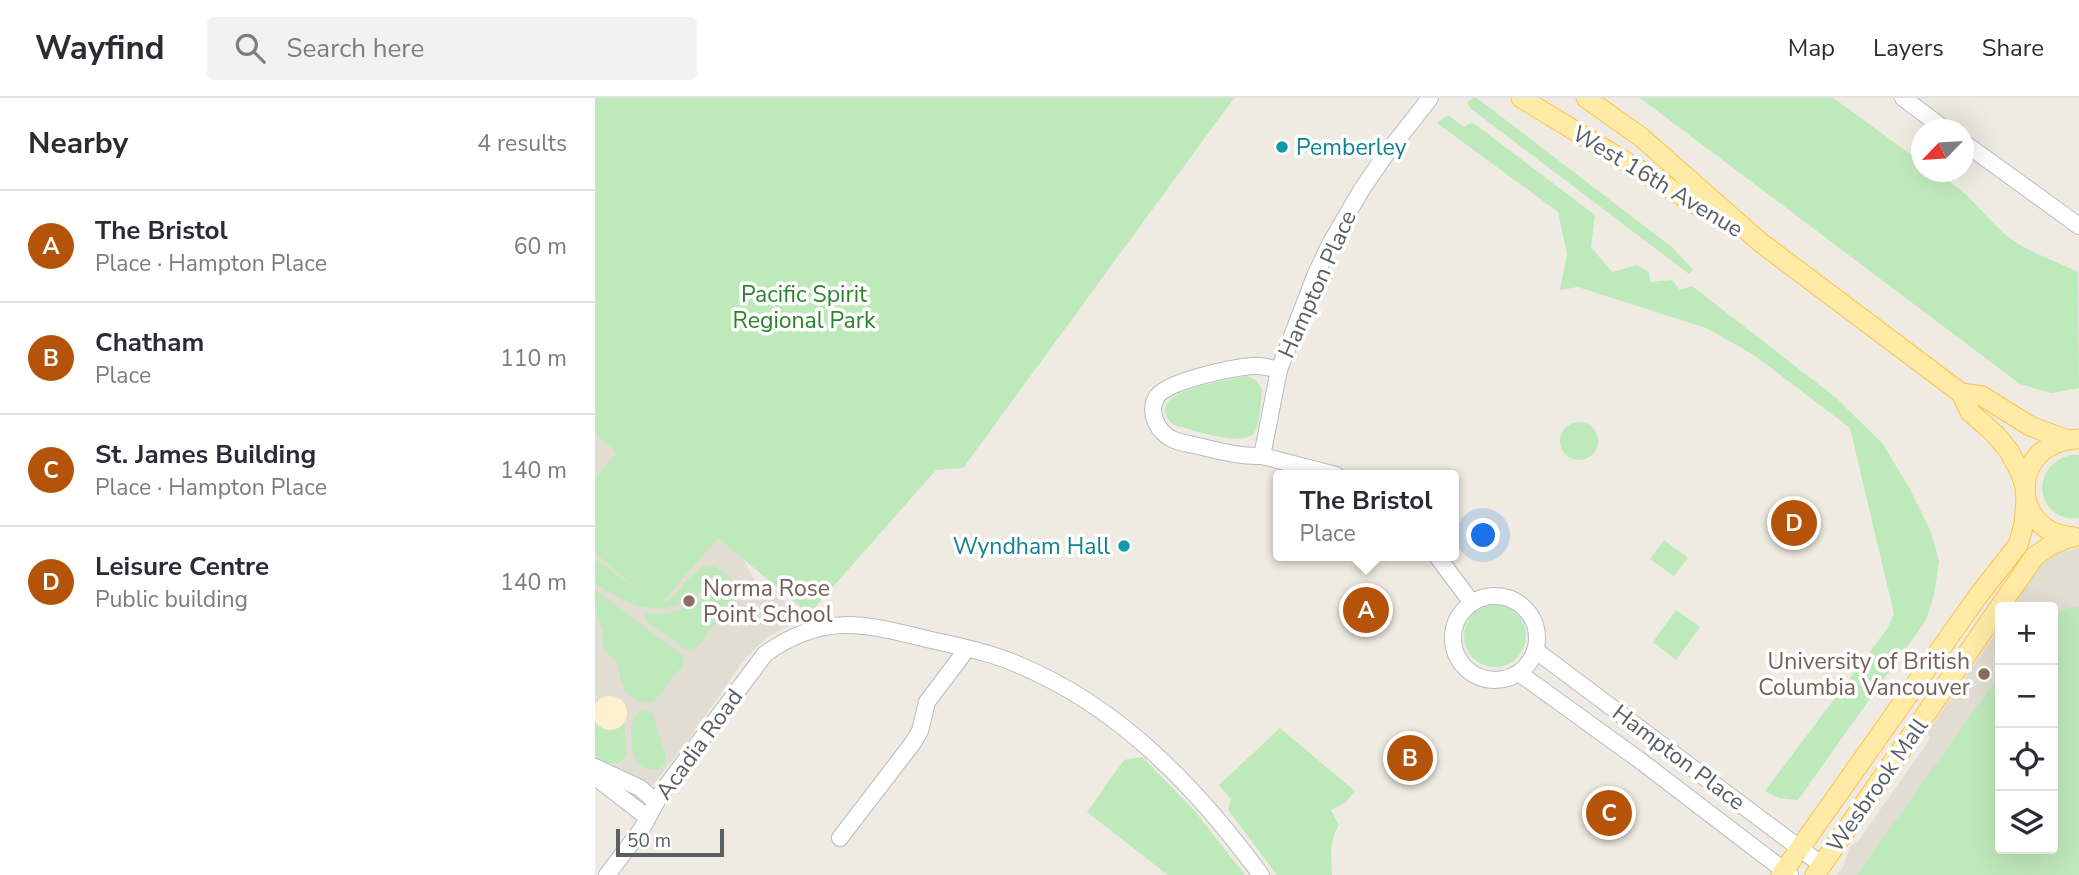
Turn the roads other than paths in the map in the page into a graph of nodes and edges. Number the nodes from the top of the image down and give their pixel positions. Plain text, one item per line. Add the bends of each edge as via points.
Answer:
1 (1430, 98) edge
2 (1521, 98) edge
3 (1587, 98) edge
4 (1903, 98) edge
5 (1931, 119) edge
6 (1974, 150) edge
7 (2079, 226) edge
8 (1759, 242) junction
9 (1279, 370) junction
10 (1961, 393) junction
11 (2072, 439) edge
12 (1262, 456) junction
13 (1317, 470) edge
14 (2026, 492) junction
15 (2075, 537) edge
16 (1441, 561) edge
17 (1472, 603) junction
18 (967, 649) junction
19 (1535, 650) junction
20 (1519, 673) junction
21 (595, 766) edge
22 (595, 777) edge
23 (656, 802) junction
24 (647, 817) junction
25 (840, 838) dead end
26 (1800, 848) junction
27 (1819, 870) edge
28 (1785, 874) edge
29 (607, 875) edge
30 (1261, 875) edge

1 - 9 street, Hampton Place via 1361,189 1343,221 1315,276
2 - 8 main road, West 16th Avenue
3 - 8 main road, West 16th Avenue via 1641,137
4 - 5 street
6 - 7 street
8 - 10 main road, West 16th Avenue
9 - 12 street, Hampton Place
9 - 12 street, Hampton Place via 1249,366 1174,384 1158,395 1154,407 1158,426 1175,441 1245,457
10 - 11 main road, West 16th Avenue via 1982,396 2030,426
10 - 14 main road, West 16th Avenue via 1970,412 2009,451
11 - 14 main road, Wesbrook Mall via 2050,445 2035,458 2027,474
12 - 13 street, Hampton Place
14 - 15 main road, West 16th Avenue via 2029,508 2042,526
14 - 26 main road, Wesbrook Mall via 2018,545
15 - 27 main road, Wesbrook Mall via 2034,557
16 - 17 street
17 - 19 street via 1494,596 1518,603 1534,624
17 - 20 street via 1462,612 1453,636 1460,661 1483,678 1495,680
18 - 23 street, Acadia Road via 852,624 808,630 781,642 765,654
18 - 25 street via 927,702 912,744
18 - 30 street, Acadia Road via 1017,663 1106,712 1203,801
19 - 20 street
19 - 26 street, Hampton Place
20 - 28 street, Hampton Place
21 - 23 street via 640,788
22 - 24 street
23 - 24 street, Acadia Road
24 - 29 street, Acadia Road
26 - 27 street, Hampton Place
26 - 28 main road, Wesbrook Mall

